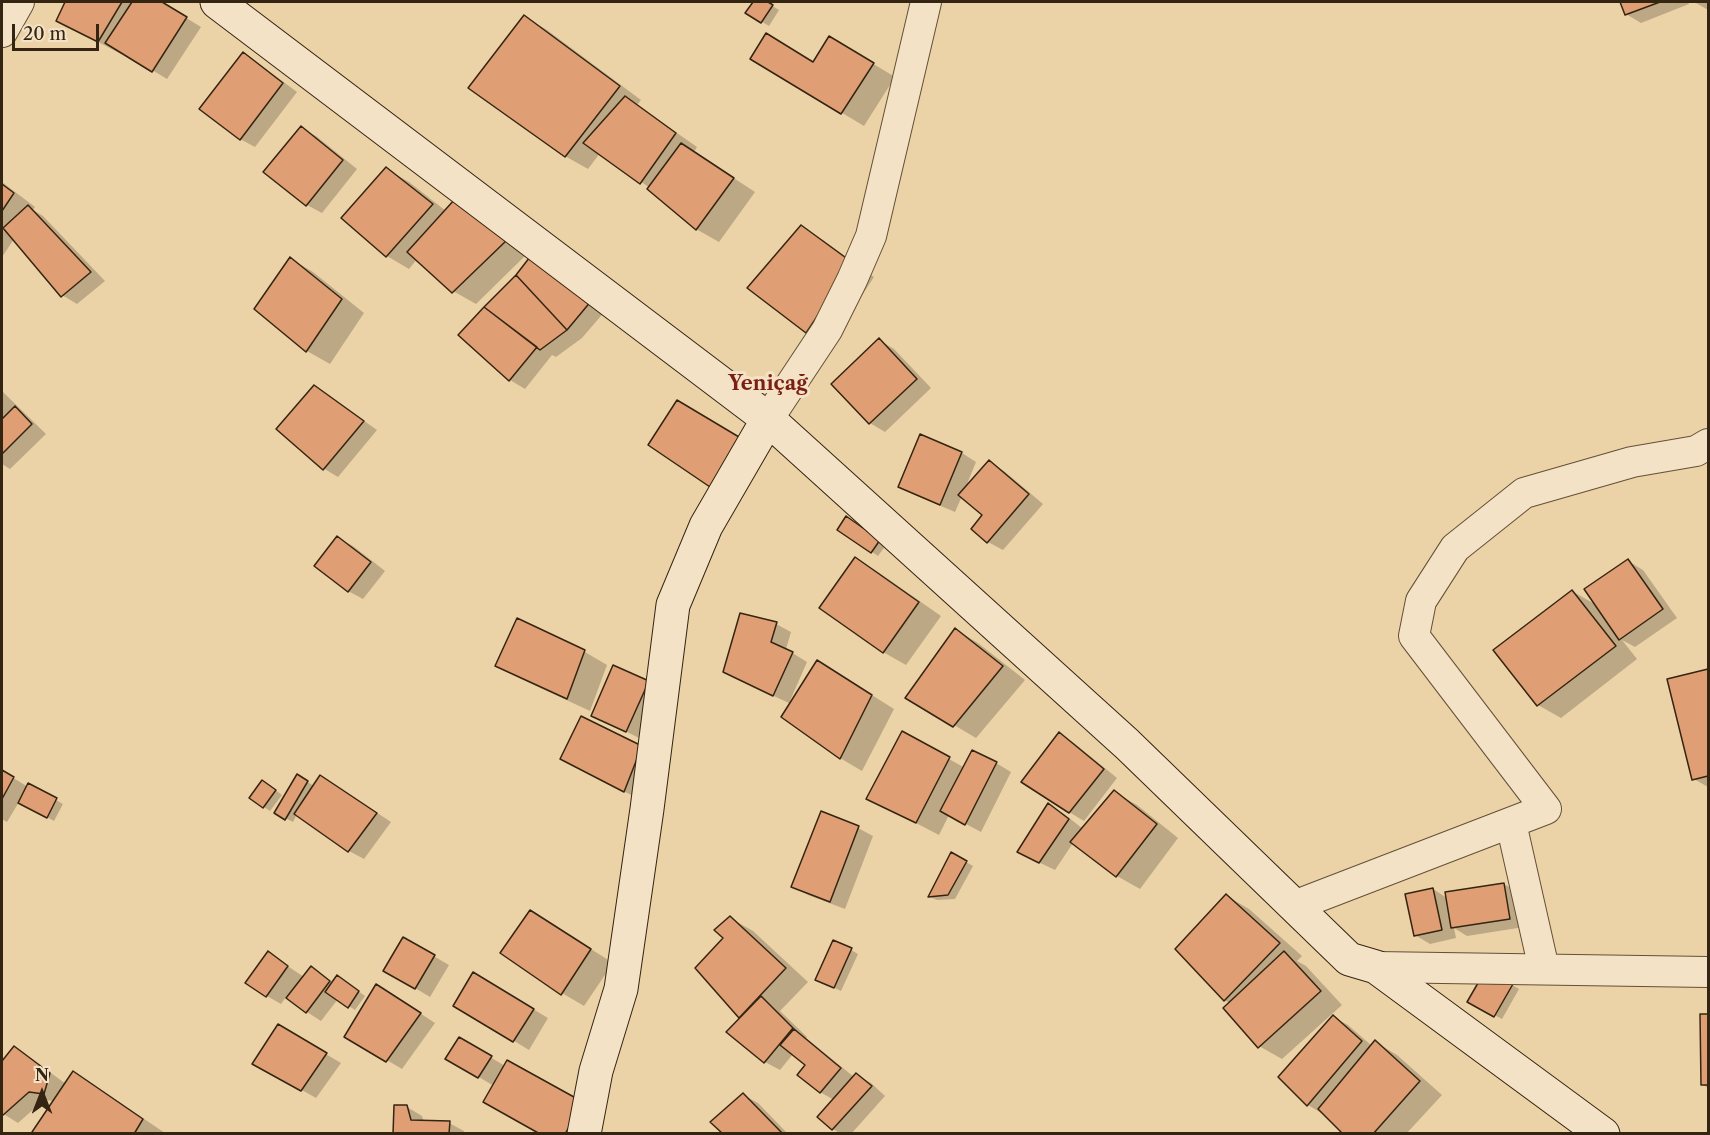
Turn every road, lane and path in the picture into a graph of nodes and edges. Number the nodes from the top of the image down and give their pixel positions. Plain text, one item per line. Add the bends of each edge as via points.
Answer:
1 (19, 2) edge
2 (217, 2) edge
3 (926, 2) edge
4 (2, 32) edge
5 (768, 419) junction
6 (1708, 444) edge
7 (1511, 823) junction
8 (1294, 906) junction
9 (1376, 967) junction
10 (1544, 969) junction
11 (1708, 972) edge
12 (584, 1134) edge
13 (1603, 1134) edge

1 - 4 street
2 - 5 street
3 - 5 street via 871,236 827,330
5 - 8 street via 1127,744
5 - 12 street via 706,526 673,605 621,989 596,1071
6 - 7 street via 1696,451 1632,462 1524,493 1455,548 1421,601 1414,636 1546,810
7 - 8 street
7 - 10 street
8 - 9 street via 1349,959
9 - 10 street
9 - 13 street
10 - 11 street

